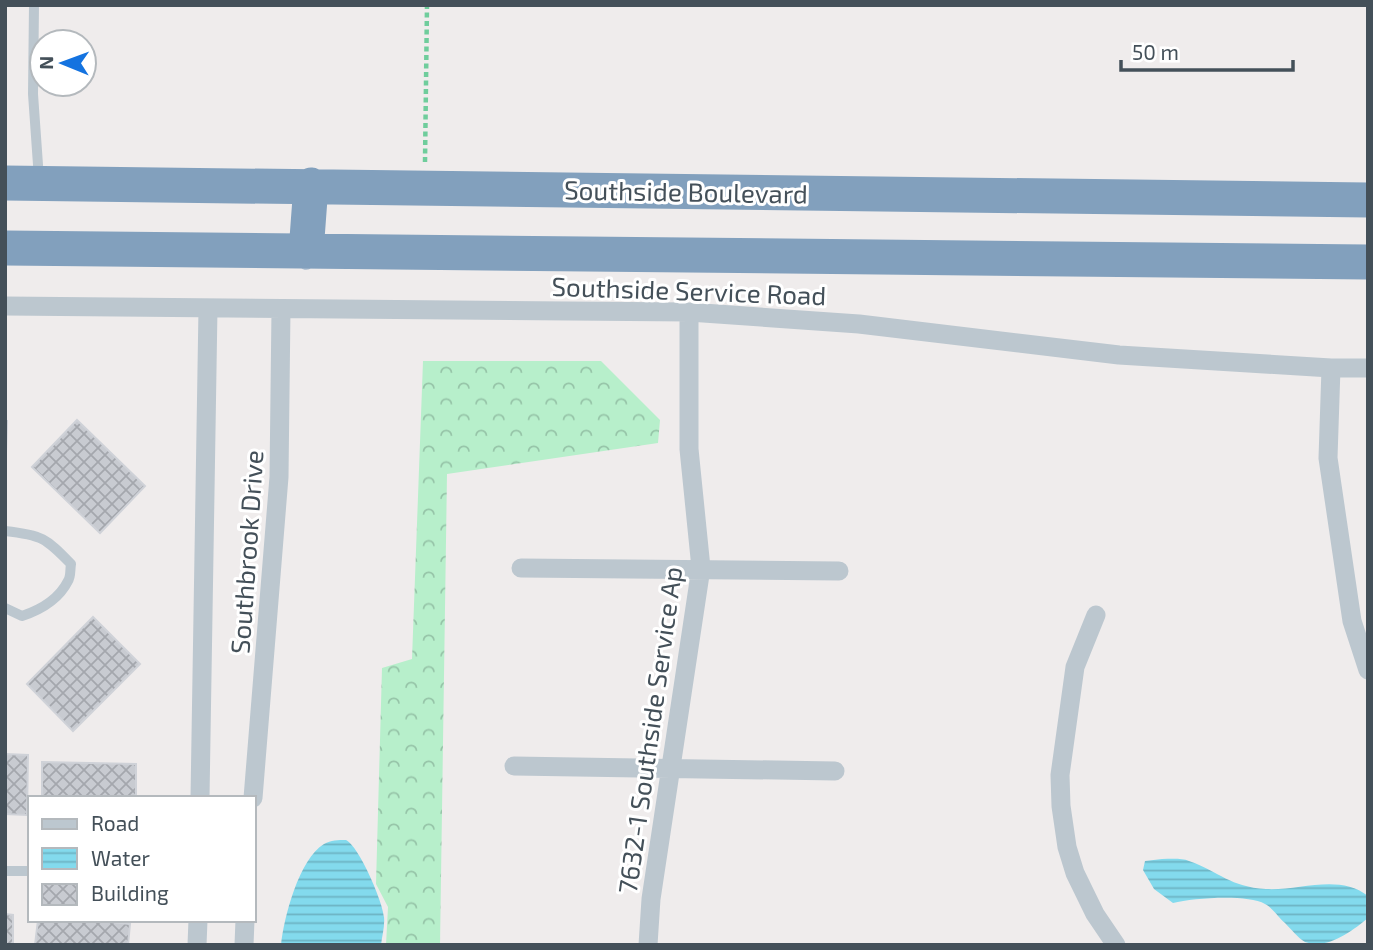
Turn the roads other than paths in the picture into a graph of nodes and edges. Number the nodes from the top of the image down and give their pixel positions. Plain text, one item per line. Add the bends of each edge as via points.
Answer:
1 (34, 5) edge
2 (5, 183) edge
3 (40, 183) junction
4 (311, 185) junction
5 (1368, 200) edge
6 (5, 248) edge
7 (306, 252) junction
8 (1368, 262) edge
9 (5, 306) edge
10 (208, 308) junction
11 (281, 309) junction
12 (689, 312) junction
13 (1331, 368) junction
14 (1368, 368) edge
15 (5, 531) edge
16 (521, 568) dead end
17 (701, 568) junction
18 (839, 571) dead end
19 (5, 608) edge
20 (1096, 615) dead end
21 (1368, 670) edge
22 (514, 766) dead end
23 (672, 768) junction
24 (835, 771) dead end
25 (200, 796) edge
26 (253, 796) edge
27 (5, 871) edge
28 (28, 871) edge
29 (198, 922) edge
30 (245, 922) edge
31 (197, 945) edge
32 (244, 945) edge
33 (648, 945) edge
34 (1115, 945) edge

1 - 3 lane via 33,94
2 - 3 highway, Southside Boulevard
3 - 4 highway, Southside Boulevard
4 - 5 highway, Southside Boulevard
4 - 7 highway
6 - 7 highway
7 - 8 highway
9 - 10 street, Southside Service Road
10 - 11 street, Southside Service Road
10 - 25 street, Southbrook Drive
11 - 12 street, Southside Service Road
11 - 26 street, Southbrook Drive via 279,477
12 - 13 street, Southside Service Road via 859,324 1119,355
12 - 17 street, 7632-1 Southside Service Ap via 689,449
13 - 14 street, Southside Service Road
13 - 21 street via 1328,458 1352,621
15 - 19 lane via 49,541 71,564 69,580 48,604 22,616
16 - 17 street
17 - 18 street
17 - 23 street, 7632-1 Southside Service Ap
20 - 34 street via 1074,667 1060,775 1061,806 1075,873
22 - 23 street
23 - 24 street
23 - 33 street, 7632-1 Southside Service Ap
27 - 28 lane
29 - 31 street
30 - 32 street

